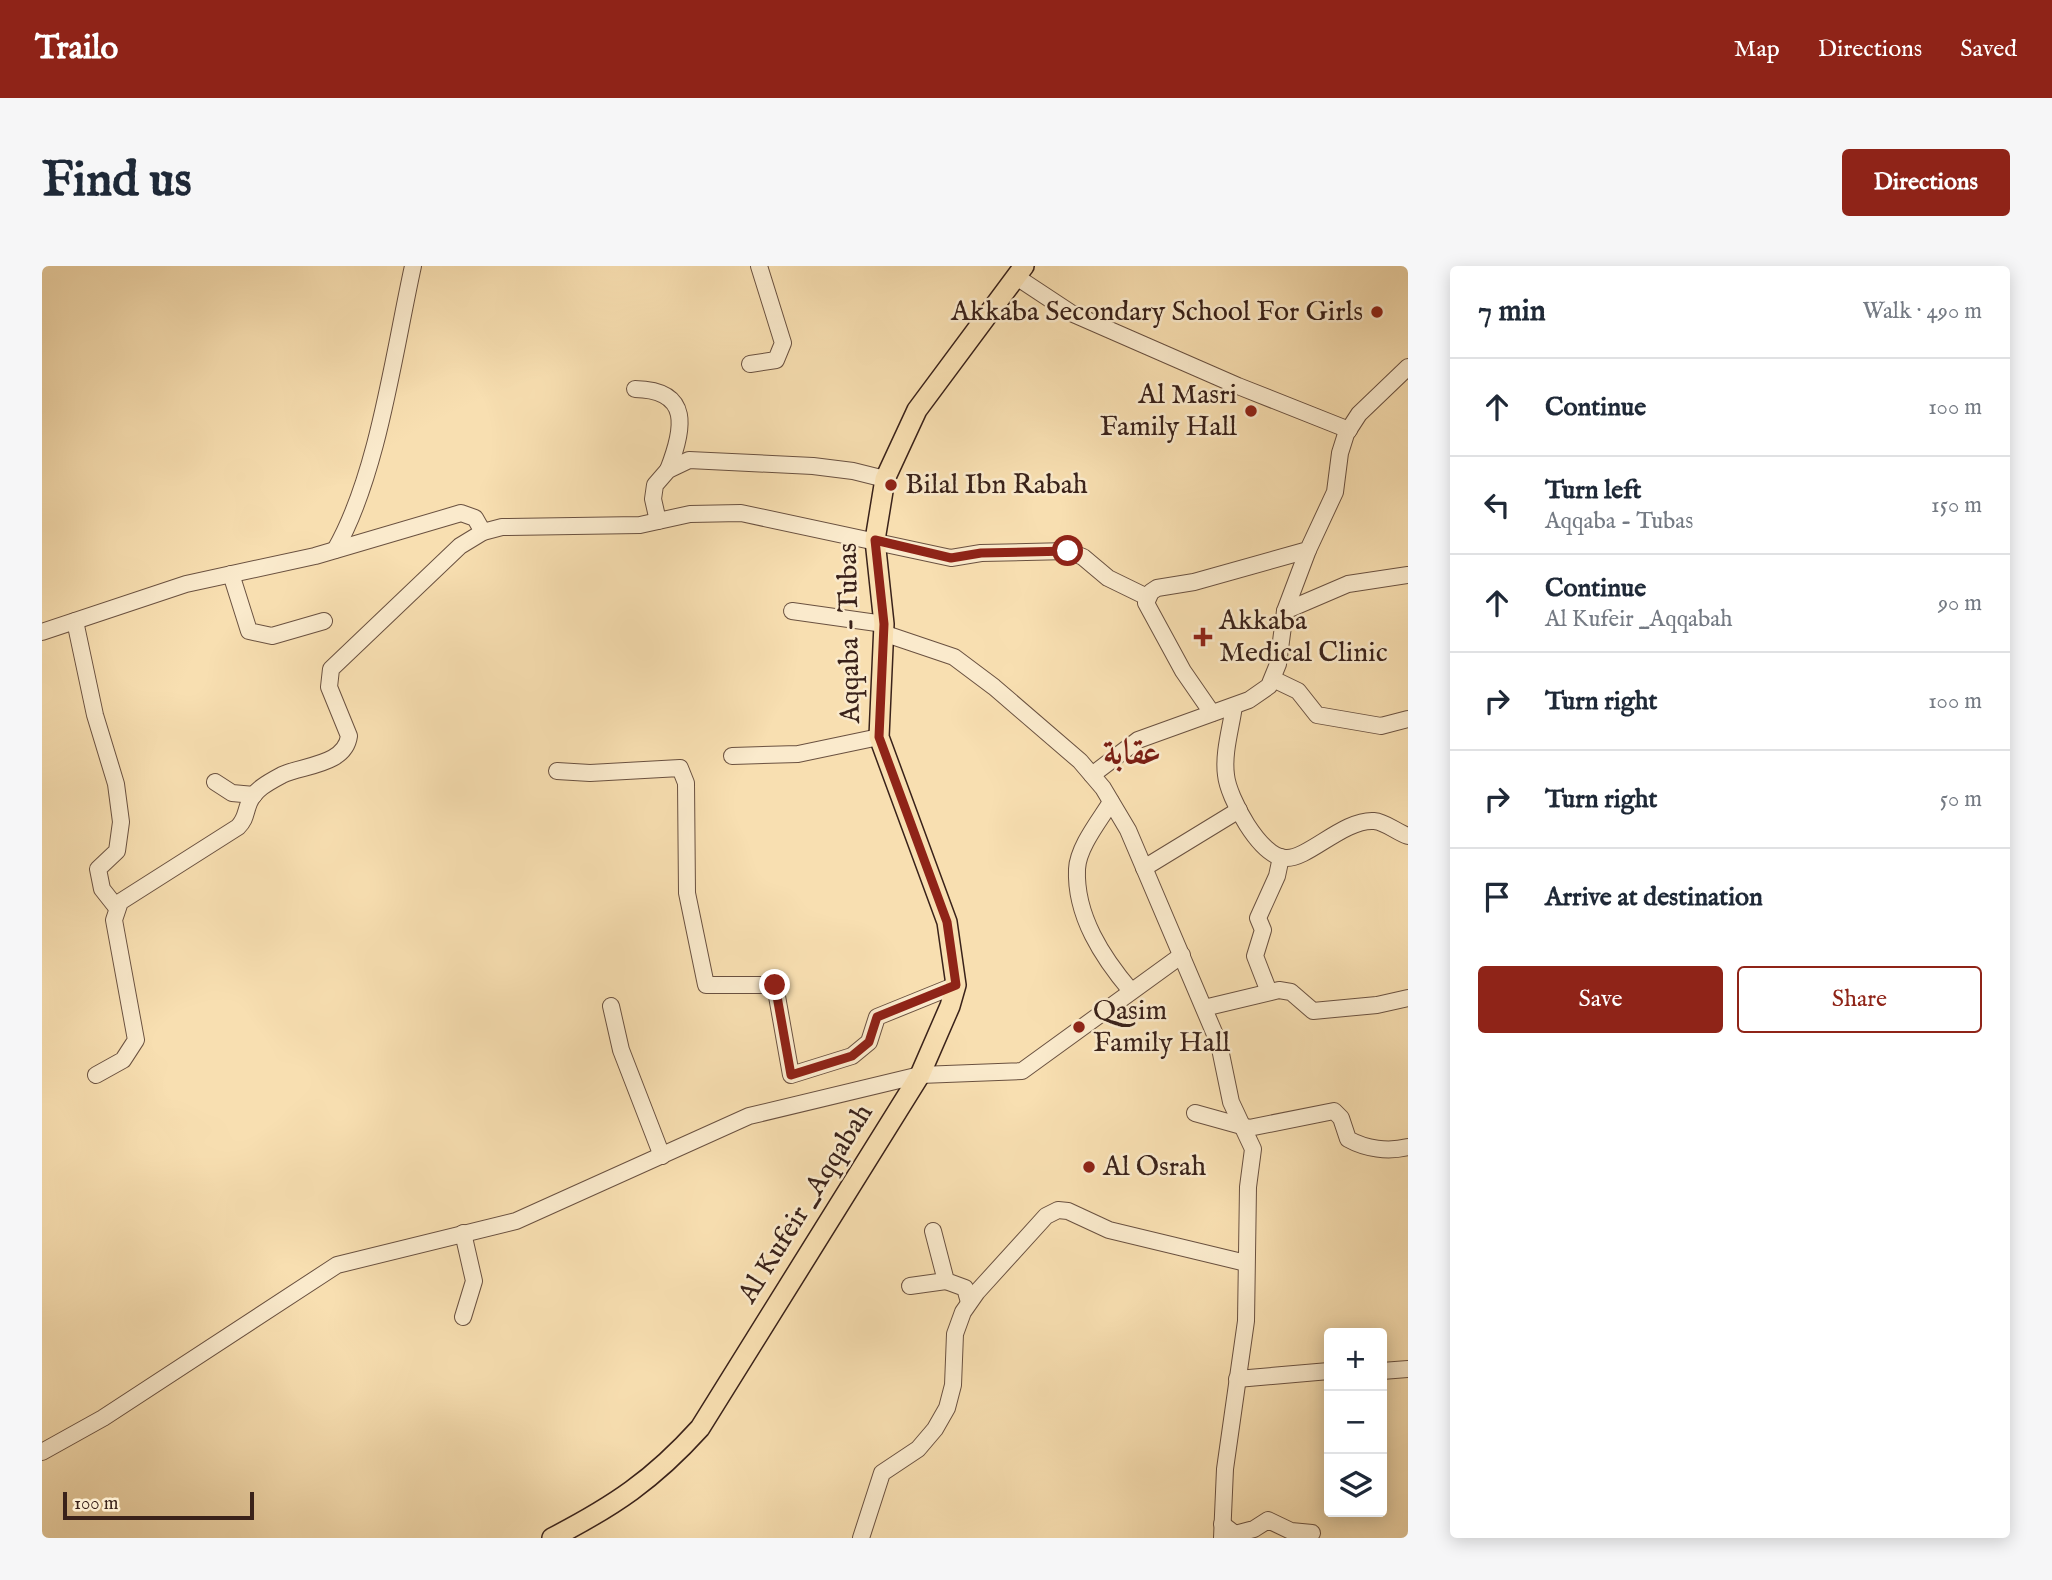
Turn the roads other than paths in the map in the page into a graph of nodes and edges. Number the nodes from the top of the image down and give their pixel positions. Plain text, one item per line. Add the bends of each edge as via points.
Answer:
1 (413, 266) edge
2 (759, 266) edge
3 (1022, 269) edge
4 (750, 364) dead end
5 (1408, 367) edge
6 (635, 388) dead end
7 (1349, 430) junction
8 (668, 470) junction
9 (885, 479) junction
10 (658, 521) junction
11 (483, 532) junction
12 (875, 540) junction
13 (335, 550) junction
14 (1308, 550) junction
15 (231, 574) junction
16 (1408, 575) edge
17 (1147, 597) junction
18 (792, 611) dead end
19 (1286, 611) junction
20 (75, 621) junction
21 (324, 621) dead end
22 (883, 628) junction
23 (42, 632) edge
24 (1273, 679) junction
25 (1234, 706) junction
26 (1212, 713) junction
27 (1408, 719) edge
28 (879, 737) junction
29 (732, 756) dead end
30 (557, 771) dead end
31 (1092, 775) junction
32 (215, 782) dead end
33 (254, 794) junction
34 (1111, 802) junction
35 (1239, 810) junction
36 (911, 828) joint
37 (1408, 836) edge
38 (1281, 857) junction
39 (1144, 868) junction
40 (117, 908) junction
41 (1182, 955) junction
42 (956, 985) junction
43 (1131, 991) junction
44 (1269, 992) junction
45 (1408, 998) edge
46 (611, 1006) dead end
47 (1204, 1007) junction
48 (96, 1075) dead end
49 (920, 1075) junction
50 (1195, 1113) dead end
51 (1245, 1127) junction
52 (1408, 1147) edge
53 (662, 1156) junction
54 (933, 1231) dead end
55 (463, 1233) junction
56 (1246, 1264) junction
57 (946, 1281) junction
58 (911, 1286) dead end
59 (969, 1302) junction
60 (463, 1317) dead end
61 (1408, 1369) edge
62 (1324, 1371) edge
63 (1387, 1371) edge
64 (1237, 1379) junction
65 (42, 1452) edge
66 (1222, 1531) edge
67 (1312, 1533) dead end
68 (552, 1538) edge
69 (861, 1538) edge

1 - 13 street via 362,484 351,523
2 - 4 street via 783,343 776,359
3 - 7 street via 1071,313
3 - 9 main road, Aqqaba - Tubas via 917,410
5 - 7 street
6 - 8 street via 672,398 679,409 681,424
7 - 14 street via 1340,453 1335,492
8 - 9 street via 689,460 721,461 853,471
8 - 10 street via 655,485
9 - 12 main road, Aqqaba - Tubas
10 - 11 street via 514,526
10 - 12 street via 690,514 741,513
11 - 13 street via 475,518 461,513
11 - 33 street via 460,546 331,669 329,687 349,736 345,750 330,760 284,775
12 - 17 street via 951,558 1068,551
12 - 22 main road, Aqqaba - Tubas
13 - 15 street
14 - 17 street via 1157,589
14 - 19 street
15 - 20 street
15 - 21 street via 250,631 272,636
16 - 19 street via 1348,584
17 - 26 street via 1146,603 1183,671
18 - 22 street
19 - 24 street
20 - 23 street
20 - 40 street via 95,715 116,784 121,822 117,851 98,869 102,889
22 - 28 main road, Aqqaba - Tubas
22 - 31 street via 954,657
24 - 25 street via 1257,696
24 - 27 street via 1298,691 1317,715 1381,726
25 - 26 street
25 - 35 street via 1225,766
26 - 31 street via 1129,745
28 - 29 street via 799,754
28 - 36 main road, Aqqaba - Tubas
30 - 42 street via 680,768 686,783 687,892 706,985 775,985 791,1075 852,1056 869,1042 877,1017
31 - 34 street
32 - 33 street via 232,793
33 - 40 street via 245,821 238,827 129,894
34 - 39 street
34 - 43 street via 1077,867 1081,903 1091,931
35 - 38 street via 1259,841
35 - 39 street
36 - 42 main road, Al Kufeir _Aqqabah via 947,922
37 - 38 street via 1379,822 1363,822 1292,857
38 - 44 street via 1258,918 1263,930 1255,956
39 - 41 street
40 - 48 street via 114,920 136,1040 123,1060
41 - 43 street
41 - 47 street
42 - 49 main road, Al Kufeir _Aqqabah
43 - 49 street via 1022,1071
44 - 45 street via 1291,992 1313,1011
44 - 47 street
46 - 53 street via 621,1050
47 - 51 street via 1219,1044 1231,1102
49 - 53 street via 749,1116
49 - 68 main road, Al Kufeir _Aqqabah via 700,1428 639,1487 609,1509
50 - 51 street
51 - 52 street via 1263,1128 1334,1111 1348,1139 1359,1145
51 - 56 street via 1253,1149
53 - 55 street via 516,1221
54 - 57 street
55 - 60 street via 474,1281
55 - 65 street via 337,1265 103,1418
56 - 59 street via 1109,1230 1059,1210 1046,1216
56 - 64 street via 1246,1321
57 - 58 street
57 - 59 street via 965,1289
59 - 69 street via 955,1334 947,1408 918,1448 883,1473
61 - 63 street
62 - 64 street
64 - 66 street
66 - 67 street via 1235,1534 1268,1520 1290,1531

